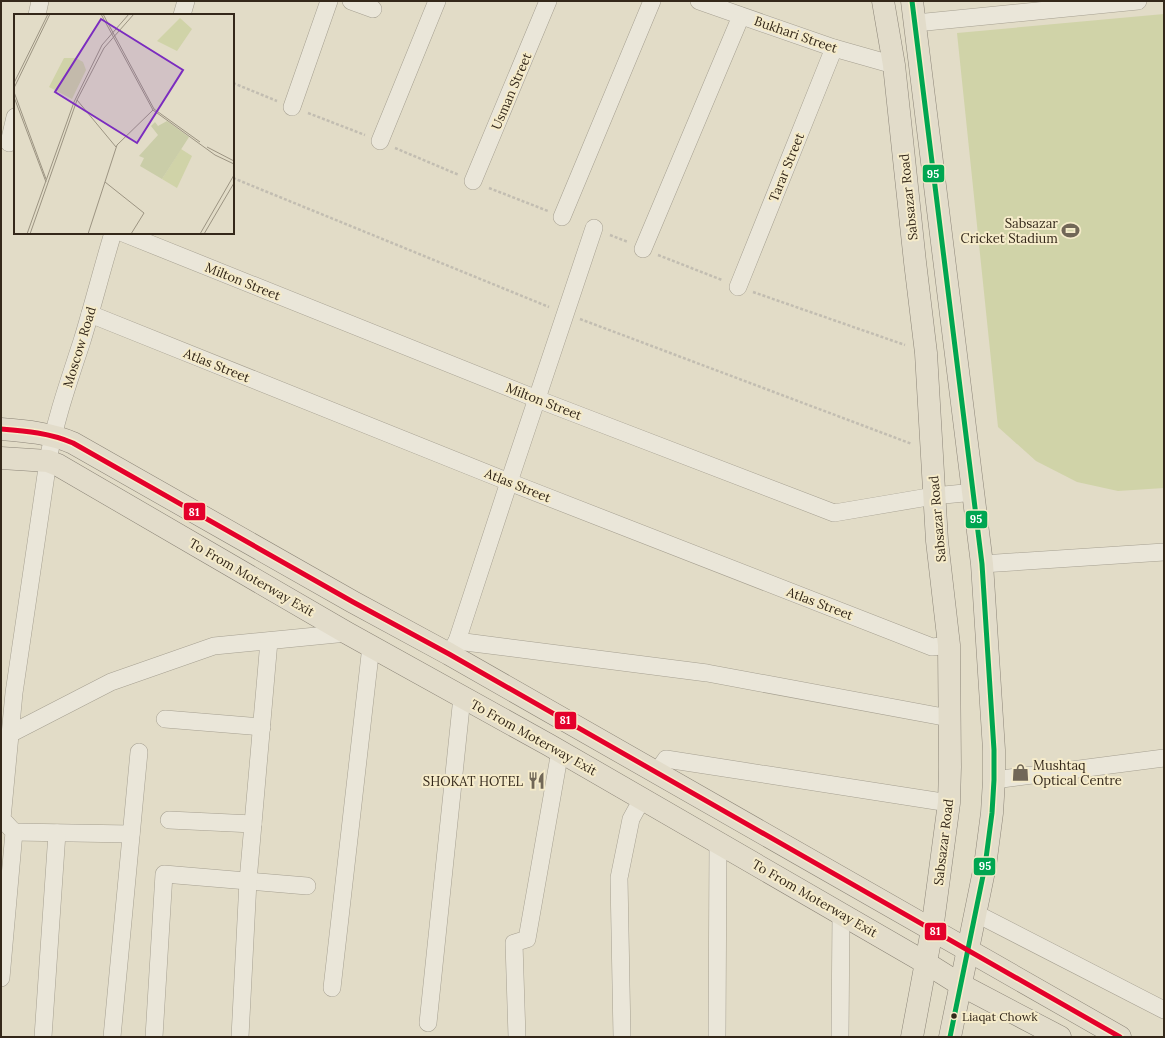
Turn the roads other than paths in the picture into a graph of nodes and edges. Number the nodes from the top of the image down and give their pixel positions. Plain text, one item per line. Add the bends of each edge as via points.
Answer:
1 (40, 1) edge
2 (186, 1) edge
3 (329, 1) edge
4 (351, 1) edge
5 (437, 1) edge
6 (548, 1) edge
7 (652, 1) edge
8 (699, 1) edge
9 (883, 1) edge
10 (912, 1) edge
11 (1138, 1) edge
12 (373, 9) dead end
13 (37, 14) edge
14 (182, 14) edge
15 (742, 16) junction
16 (916, 23) junction
17 (834, 48) junction
18 (894, 64) junction
19 (292, 107) dead end
20 (14, 121) edge
21 (380, 141) dead end
22 (8, 143) edge
23 (473, 181) dead end
24 (562, 217) dead end
25 (594, 228) dead end
26 (113, 234) edge
27 (125, 234) edge
28 (643, 249) dead end
29 (738, 287) dead end
30 (90, 314) junction
31 (537, 399) junction
32 (1, 429) edge
33 (53, 436) junction
34 (1, 458) edge
35 (48, 461) junction
36 (509, 482) junction
37 (974, 492) junction
38 (934, 496) junction
39 (1164, 552) edge
40 (982, 564) junction
41 (347, 633) junction
42 (269, 641) junction
43 (949, 645) junction
44 (371, 646) junction
45 (453, 648) junction
46 (8, 694) edge
47 (462, 697) junction
48 (949, 718) junction
49 (166, 719) dead end
50 (262, 727) junction
51 (10, 734) junction
52 (560, 751) junction
53 (139, 752) dead end
54 (1164, 758) edge
55 (657, 772) junction
56 (994, 780) junction
57 (642, 799) junction
58 (949, 804) junction
59 (1, 819) edge
60 (169, 820) dead end
61 (253, 824) junction
62 (14, 832) junction
63 (57, 832) junction
64 (131, 834) junction
65 (718, 842) junction
66 (248, 881) junction
67 (307, 886) dead end
68 (841, 913) junction
69 (975, 913) junction
70 (932, 930) junction
71 (968, 951) junction
72 (926, 963) junction
73 (1, 978) edge
74 (961, 985) junction
75 (332, 988) dead end
76 (1164, 1010) edge
77 (428, 1023) dead end
78 (43, 1037) edge
79 (112, 1037) edge
80 (154, 1037) edge
81 (240, 1037) edge
82 (517, 1037) edge
83 (622, 1037) edge
84 (717, 1037) edge
85 (840, 1037) edge
86 (912, 1037) edge
87 (950, 1037) edge
88 (1060, 1037) edge
89 (1120, 1037) edge

1 - 13 street
2 - 14 street
3 - 19 street
4 - 12 street
5 - 21 street
6 - 23 street, Usman Street
7 - 24 street
8 - 15 street, Bukhari Street
9 - 18 main road, Sabsazar Road
10 - 16 main road
11 - 16 street
15 - 17 street, Bukhari Street
15 - 28 street
16 - 37 main road
17 - 18 street, Bukhari Street
17 - 29 street, Tarar Street
18 - 38 main road, Sabsazar Road via 926,353
20 - 22 street
25 - 31 street
26 - 30 street, Moscow Road
27 - 31 street, Milton Street
30 - 33 street, Moscow Road
30 - 36 street, Atlas Street
31 - 36 street
31 - 38 street, Milton Street via 834,513
32 - 33 main road, To From Moterway Exit
33 - 35 street, Moscow Road
33 - 45 main road, To From Moterway Exit via 73,443 353,602
34 - 35 main road, To From Moterway Exit
35 - 41 main road, To From Moterway Exit via 193,542
35 - 46 street, Moscow Road
36 - 43 street, Atlas Street via 932,647
36 - 45 street
37 - 38 street, Milton Street
37 - 40 main road
38 - 43 main road, Sabsazar Road
39 - 40 street
40 - 56 main road
41 - 42 street
41 - 44 main road, To From Moterway Exit
42 - 50 street
42 - 51 street via 214,646 111,682
43 - 48 main road, Sabsazar Road
44 - 47 main road, To From Moterway Exit
44 - 75 street
45 - 48 street via 706,673
45 - 55 main road, To From Moterway Exit
46 - 51 street, Moscow Road
47 - 52 main road, To From Moterway Exit
47 - 77 street
48 - 58 main road, Sabsazar Road
49 - 50 street
50 - 61 street
51 - 59 street, Moscow Road
52 - 57 main road, To From Moterway Exit
52 - 82 street via 527,939 514,943
53 - 64 street
54 - 56 street
55 - 58 street via 666,759
55 - 70 main road, To From Moterway Exit
56 - 69 main road via 985,866
57 - 65 main road, To From Moterway Exit
57 - 83 street via 631,819 619,878
58 - 70 main road, Sabsazar Road
59 - 62 street
60 - 61 street
61 - 66 street
62 - 63 street
62 - 73 street
63 - 64 street
63 - 78 street
64 - 79 street
65 - 68 main road, To From Moterway Exit
65 - 84 street
66 - 67 street
66 - 80 street via 164,874
66 - 81 street
68 - 72 main road, To From Moterway Exit
68 - 85 street
69 - 71 main road
69 - 76 street
70 - 71 main road, To From Moterway Exit
70 - 72 main road, Sabsazar Road
71 - 74 main road
71 - 89 main road, To From Moterway Exit
72 - 74 main road, To From Moterway Exit
72 - 86 main road, Sabsazar Road
74 - 87 main road
74 - 88 main road, To From Moterway Exit

